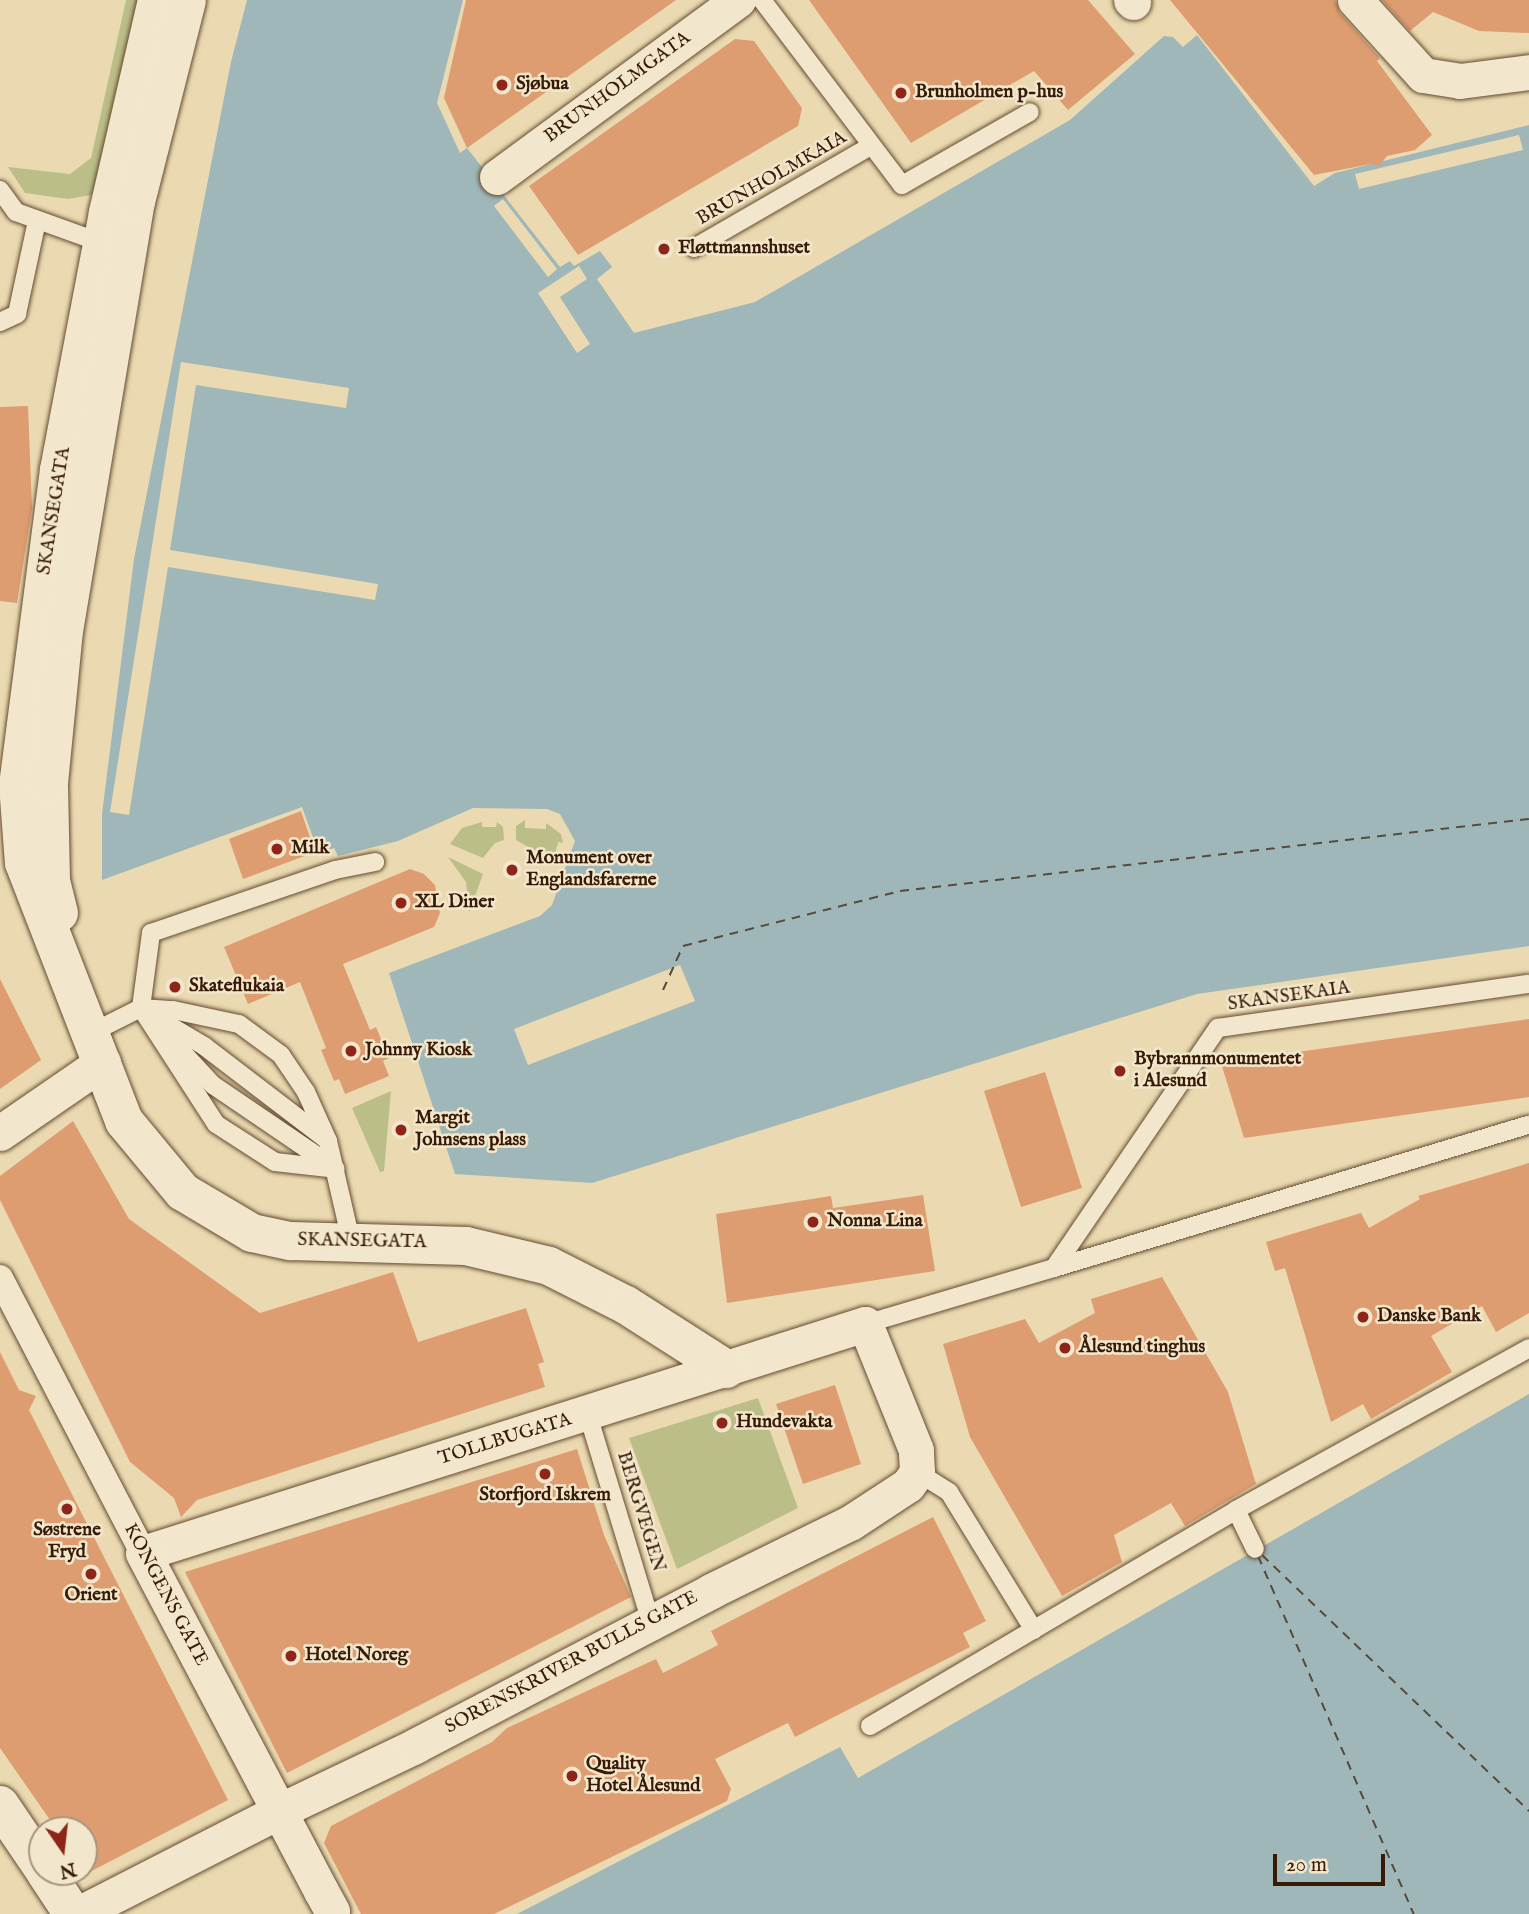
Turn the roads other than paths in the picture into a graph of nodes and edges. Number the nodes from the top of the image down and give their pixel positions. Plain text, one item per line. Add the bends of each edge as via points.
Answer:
1 (157, 0) edge
2 (187, 0) edge
3 (738, 0) edge
4 (762, 0) edge
5 (1355, 0) edge
6 (1529, 72) edge
7 (1030, 113) dead end
8 (871, 146) junction
9 (497, 177) dead end
10 (0, 190) edge
11 (37, 221) junction
12 (115, 246) junction
13 (694, 248) dead end
14 (0, 321) edge
15 (23, 808) edge
16 (375, 862) dead end
17 (1529, 984) edge
18 (141, 1009) junction
19 (95, 1037) junction
20 (1529, 1125) edge
21 (0, 1133) edge
22 (328, 1141) junction
23 (336, 1168) junction
24 (351, 1241) junction
25 (1054, 1268) junction
26 (0, 1278) edge
27 (865, 1324) junction
28 (1529, 1348) edge
29 (726, 1369) junction
30 (588, 1415) junction
31 (917, 1472) junction
32 (1236, 1510) junction
33 (1255, 1549) dead end
34 (144, 1553) junction
35 (651, 1622) junction
36 (1034, 1630) junction
37 (870, 1726) dead end
38 (0, 1805) edge
39 (279, 1811) junction
40 (28, 1846) edge
41 (55, 1886) edge
42 (331, 1911) dead end
43 (76, 1914) edge

1 - 12 street, SKANSEGATA
2 - 12 street, SKANSEGATA
3 - 9 street, BRUNHOLMGATA
4 - 8 lane
5 - 6 street via 1423,75 1460,81
7 - 8 lane via 902,185
8 - 13 lane, BRUNHOLMKAIA
10 - 11 lane via 16,212
11 - 12 lane
11 - 14 lane via 17,314
12 - 15 street, SKANSEGATA via 60,470 23,728
15 - 19 street, SKANSEGATA via 51,881
16 - 18 lane via 335,870 151,933
17 - 25 lane, SKANSEKAIA via 1218,1028
18 - 19 lane
18 - 22 lane via 204,1046
18 - 22 lane via 239,1024 281,1055 296,1074
18 - 23 lane via 213,1085
18 - 23 lane via 216,1124 275,1162
19 - 21 street
19 - 24 street, SKANSEGATA via 124,1121 163,1173 206,1209 271,1239
20 - 25 lane
22 - 23 lane
23 - 24 lane
24 - 29 street, SKANSEGATA via 466,1246 549,1266 626,1305
25 - 27 lane
26 - 34 street, KONGENS GATE
27 - 29 street, TOLLBUGATA
27 - 31 street via 916,1450
28 - 32 lane
29 - 30 street, TOLLBUGATA
30 - 34 street, TOLLBUGATA
30 - 35 lane, BERGVEGEN
31 - 35 street, SORENSKRIVER BULLS GATE via 900,1491 850,1523
31 - 36 lane via 949,1492
32 - 33 lane
32 - 36 lane
34 - 39 street, KONGENS GATE
35 - 39 street, SORENSKRIVER BULLS GATE
36 - 37 lane
38 - 40 street
39 - 42 street, KONGENS GATE
39 - 43 street, SORENSKRIVER BULLS GATE
41 - 43 street

